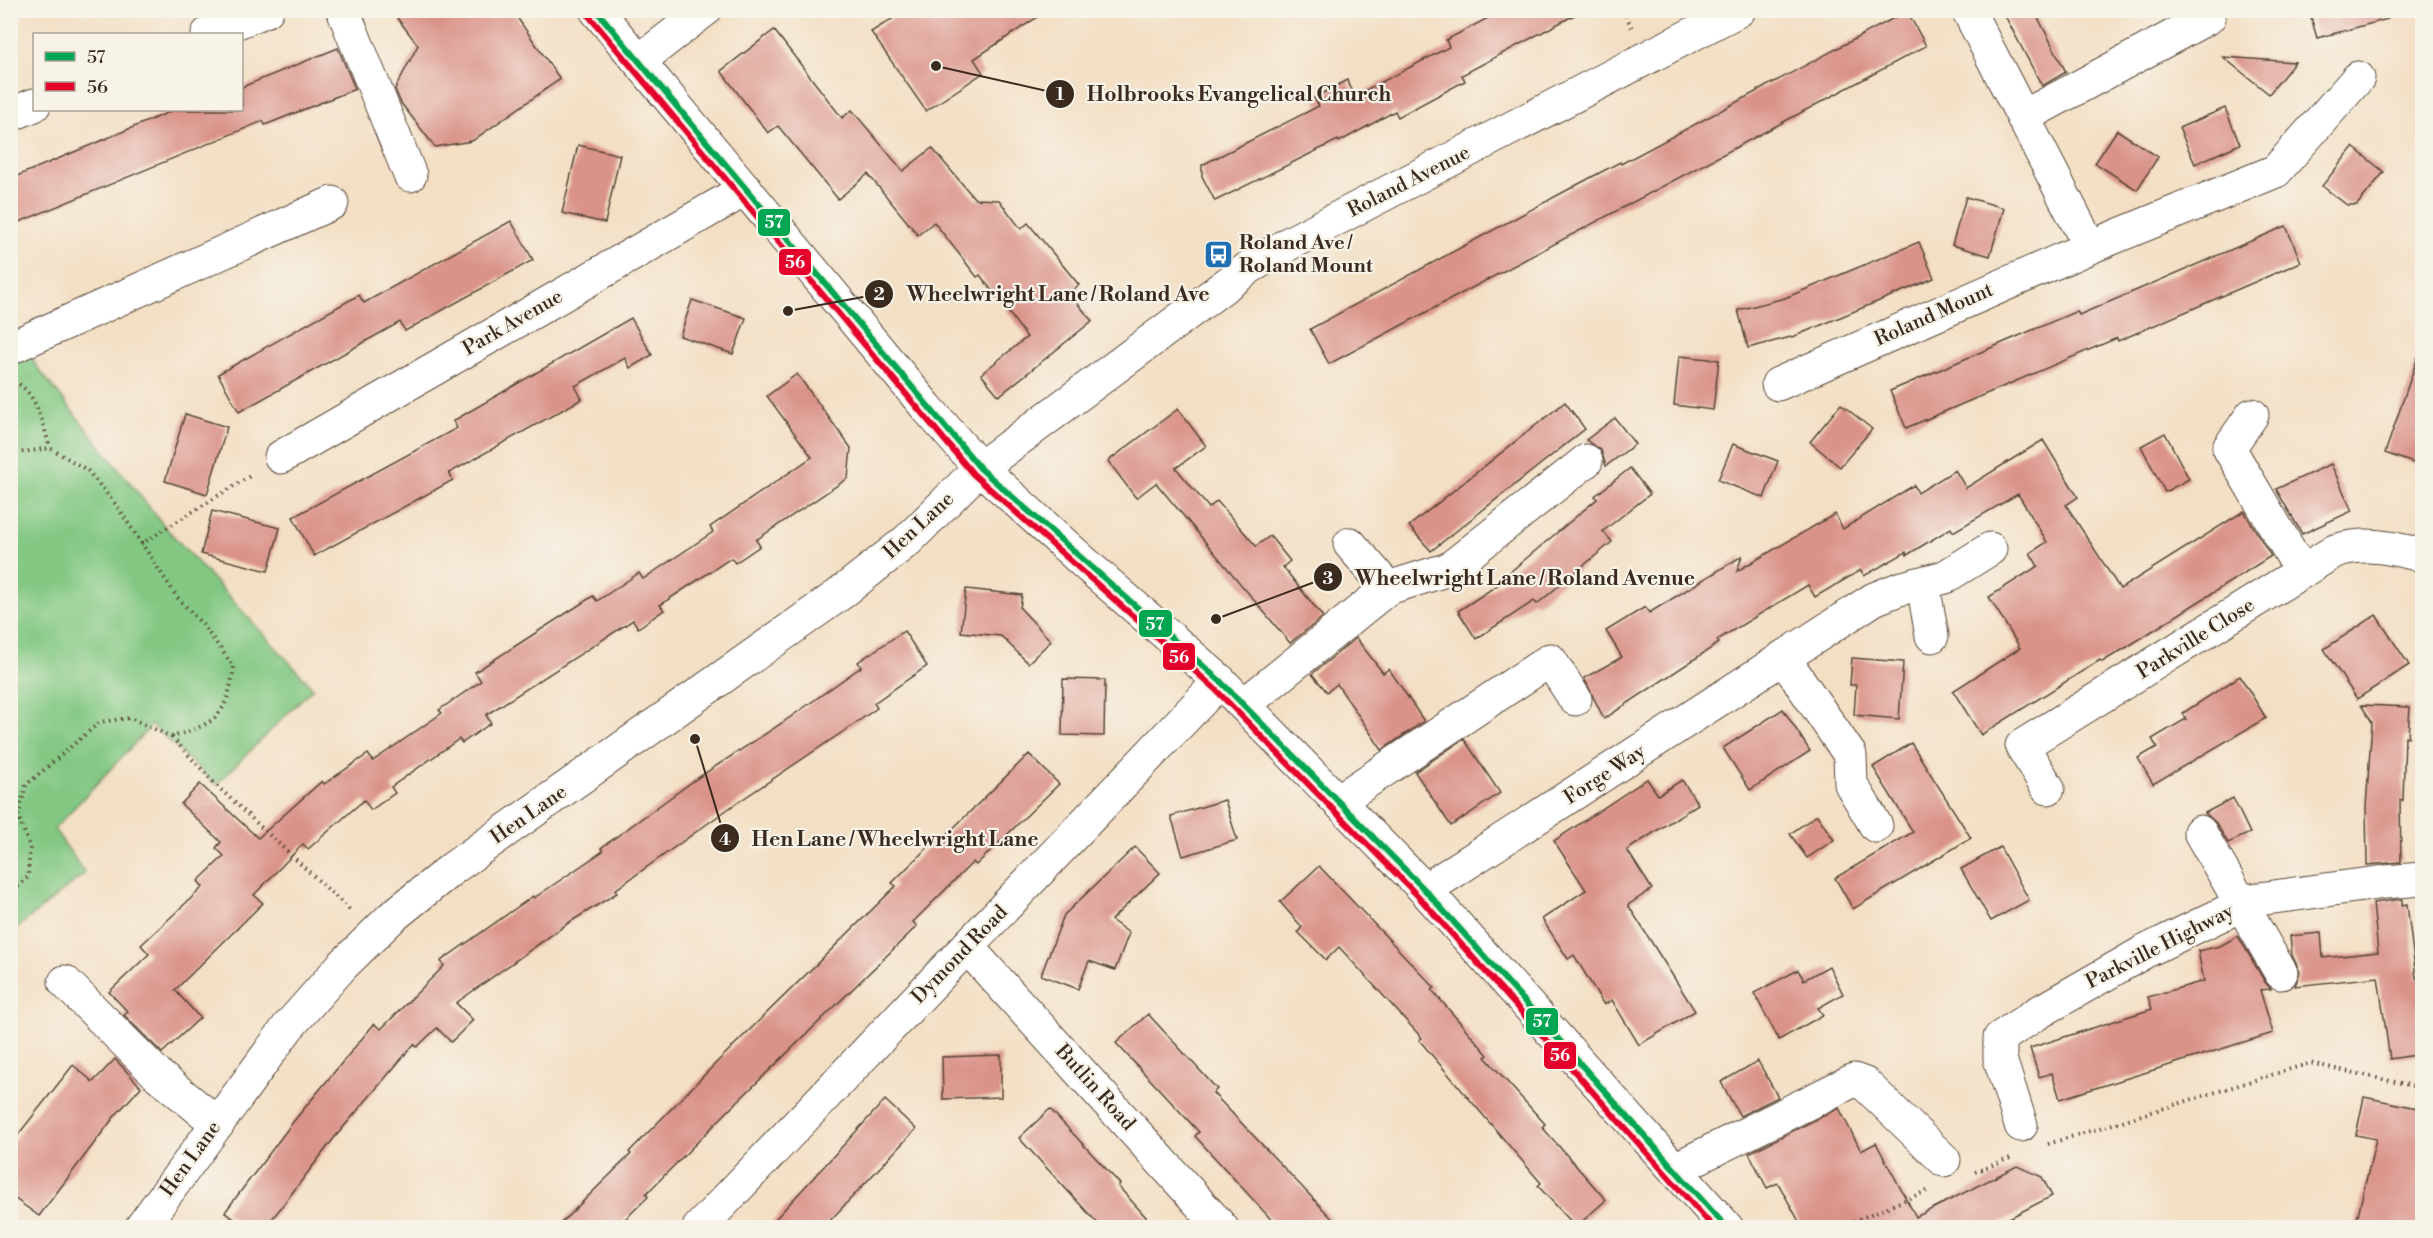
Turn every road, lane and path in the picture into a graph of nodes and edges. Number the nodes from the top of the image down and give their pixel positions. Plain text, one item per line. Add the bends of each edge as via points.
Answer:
1 (267, 10) edge
2 (343, 10) edge
3 (596, 10) edge
4 (705, 10) edge
5 (1739, 10) edge
6 (1968, 10) edge
7 (2209, 17) dead end
8 (210, 33) edge
9 (639, 61) junction
10 (2358, 78) dead end
11 (33, 105) edge
12 (10, 115) edge
13 (2023, 117) junction
14 (410, 175) dead end
15 (746, 189) junction
16 (332, 203) dead end
17 (2090, 247) junction
18 (10, 348) edge
19 (10, 379) edge
20 (1778, 384) dead end
21 (2252, 416) dead end
22 (50, 448) junction
23 (10, 454) edge
24 (281, 457) joint
25 (1586, 461) dead end
26 (980, 468) junction
27 (141, 544) junction
28 (1350, 544) dead end
29 (1990, 549) dead end
30 (2422, 555) edge
31 (2302, 572) junction
32 (1923, 584) junction
33 (1388, 588) junction
34 (1932, 636) dead end
35 (1783, 657) junction
36 (1220, 681) junction
37 (1575, 699) dead end
38 (1244, 705) junction
39 (172, 737) junction
40 (2048, 788) dead end
41 (1338, 801) junction
42 (1876, 826) dead end
43 (2200, 832) dead end
44 (2422, 879) edge
45 (1425, 890) junction
46 (10, 894) edge
47 (2241, 906) junction
48 (374, 934) junction
49 (968, 948) junction
50 (2281, 974) dead end
51 (65, 982) dead end
52 (2422, 1088) edge
53 (218, 1124) junction
54 (2031, 1140) junction
55 (1675, 1168) junction
56 (1950, 1174) junction
57 (141, 1227) edge
58 (699, 1227) edge
59 (1222, 1227) edge
60 (1727, 1227) edge
61 (1837, 1227) edge

1 - 8 street
2 - 14 street
3 - 9 street
4 - 9 street
5 - 26 street, Roland Avenue via 1250,267
6 - 13 street
7 - 13 street
9 - 15 street
10 - 17 street, Roland Mount via 2276,171
11 - 12 street
13 - 17 street
15 - 24 street, Park Avenue
15 - 26 street
16 - 18 street
17 - 20 street, Roland Mount
19 - 22 path via 25,387 41,417
21 - 31 street via 2229,448
22 - 23 path
22 - 27 path via 87,470 117,506
24 - 27 path
25 - 33 street via 1449,569
26 - 36 street
26 - 48 street, Hen Lane via 908,540 840,594 453,868
27 - 39 path via 234,668 229,698 210,724
28 - 33 street
29 - 32 street, Forge Way via 1945,576
30 - 31 street, Parkville Close via 2356,544 2335,551
31 - 40 street, Parkville Close via 2022,746
32 - 34 street
32 - 35 street, Forge Way via 1874,599
33 - 38 street
35 - 42 street via 1850,755 1851,784
35 - 45 street, Forge Way
36 - 38 street
36 - 49 street, Dymond Road
37 - 41 street via 1550,660
38 - 41 street
39 - 46 path via 130,718 100,722 26,785 18,816 30,847 28,877
39 - 48 path via 216,785
41 - 45 street
43 - 47 street
44 - 47 street, Parkville Highway via 2251,900
45 - 55 street
47 - 50 street
47 - 54 street, Parkville Highway via 2144,952 2000,1038 2000,1059
48 - 53 street, Hen Lane via 288,1027
49 - 58 street, Dymond Road
49 - 59 street, Butlin Road
51 - 53 street via 158,1075
52 - 54 path via 2310,1063
53 - 57 street, Hen Lane
54 - 56 path
55 - 56 street via 1854,1080 1865,1084
55 - 60 street
56 - 61 path

